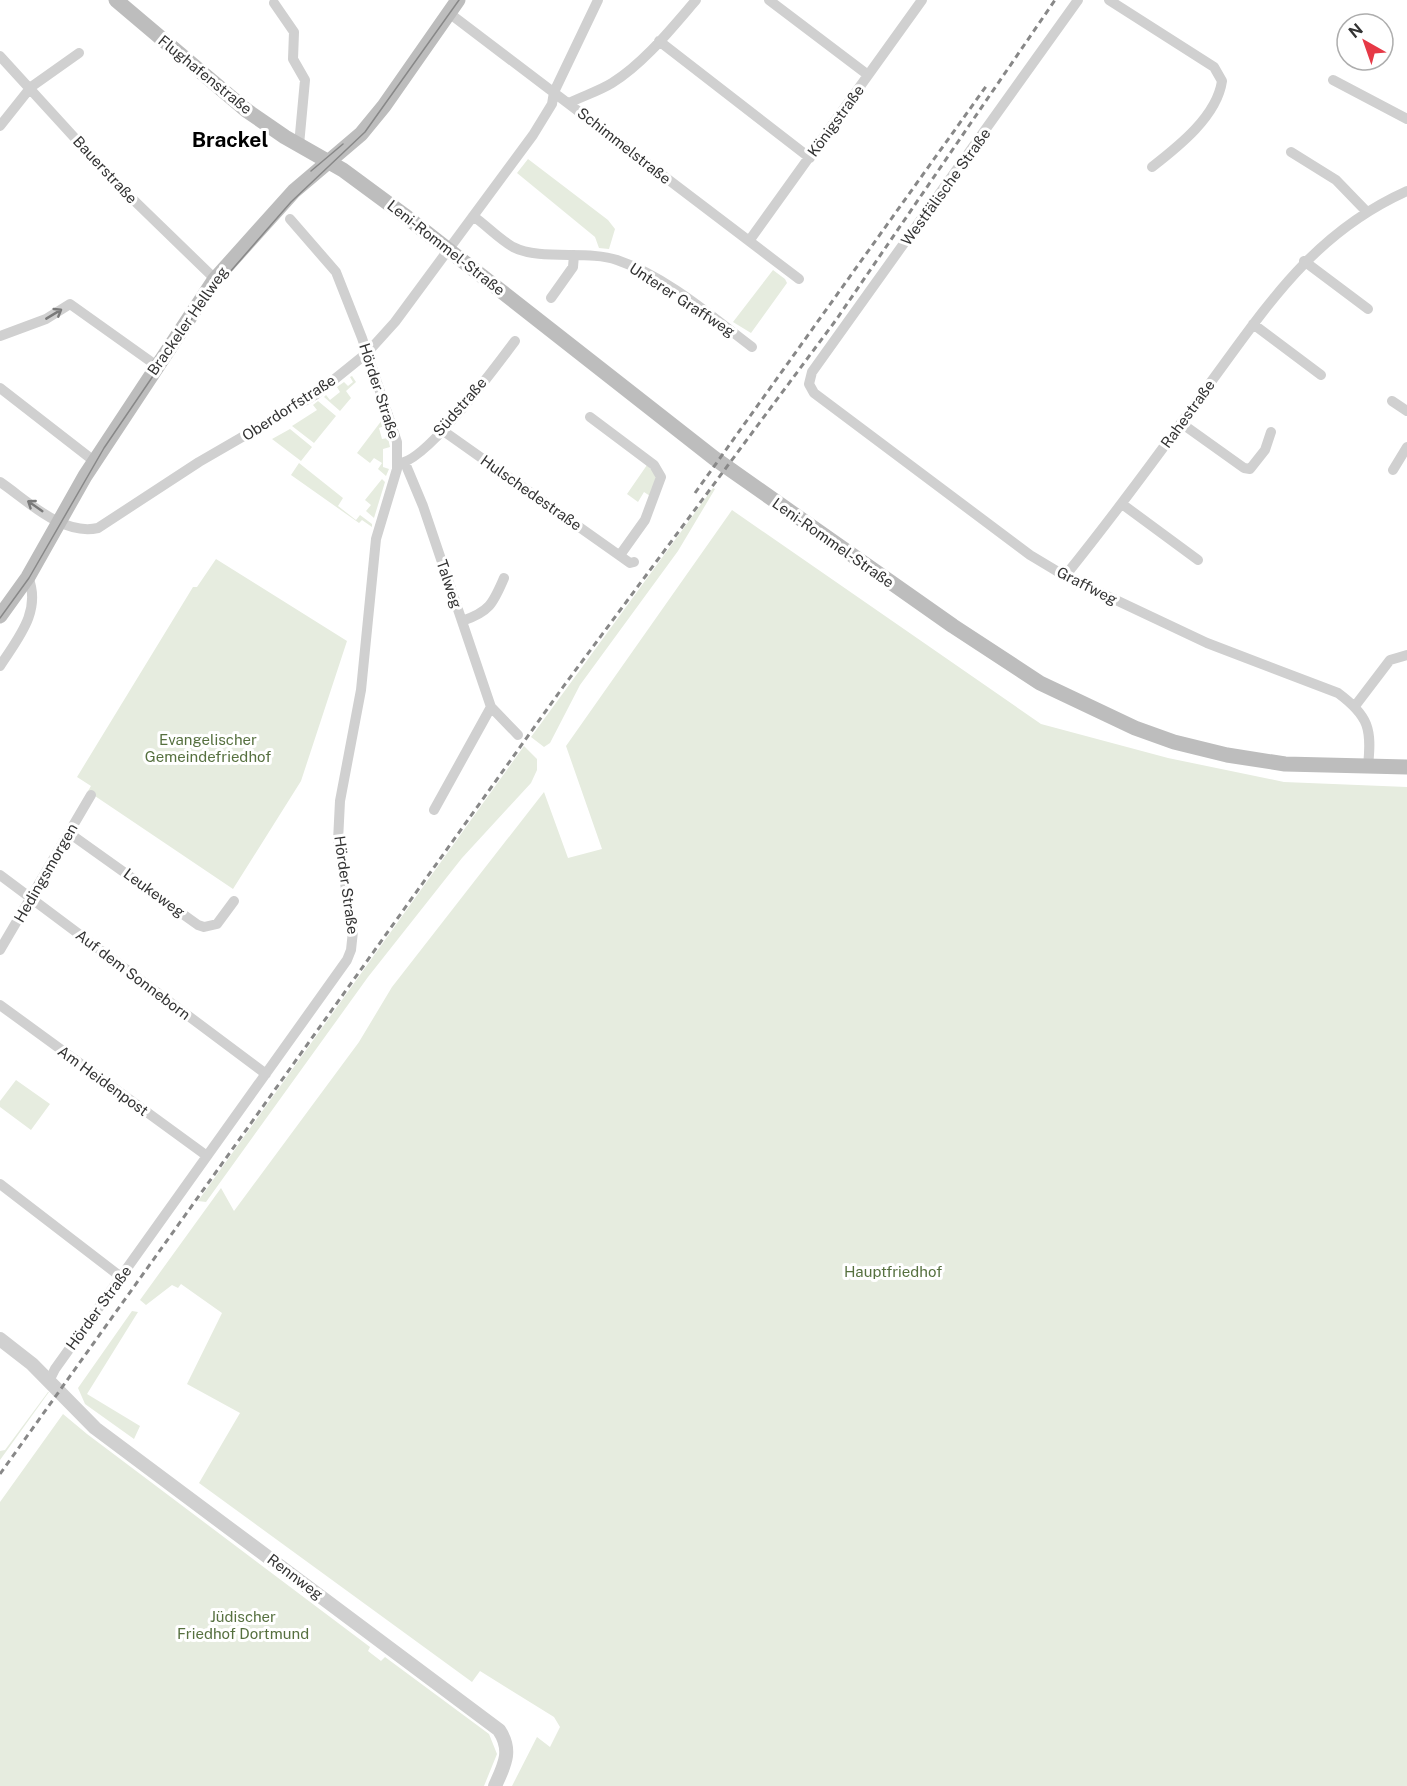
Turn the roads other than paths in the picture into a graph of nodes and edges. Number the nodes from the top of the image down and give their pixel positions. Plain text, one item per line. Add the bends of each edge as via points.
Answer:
1 (116, 0) edge
2 (458, 0) edge
3 (598, 0) edge
4 (696, 0) edge
5 (769, 0) edge
6 (922, 0) edge
7 (1078, 0) edge
8 (1109, 0) edge
9 (274, 3) dead end
10 (449, 13) junction
11 (659, 41) junction
12 (79, 53) dead end
13 (0, 56) edge
14 (868, 75) junction
15 (1333, 80) dead end
16 (31, 87) junction
17 (554, 92) junction
18 (569, 103) junction
19 (1407, 119) edge
20 (0, 126) edge
21 (298, 145) junction
22 (1291, 152) dead end
23 (810, 158) junction
24 (328, 162) junction
25 (1152, 167) dead end
26 (1407, 191) edge
27 (1366, 211) junction
28 (473, 216) junction
29 (290, 219) dead end
30 (748, 241) junction
31 (448, 249) junction
32 (574, 255) junction
33 (1304, 261) junction
34 (215, 279) junction
35 (799, 279) dead end
36 (551, 298) dead end
37 (1368, 309) dead end
38 (1253, 324) junction
39 (0, 336) edge
40 (515, 342) dead end
41 (752, 347) dead end
42 (367, 353) junction
43 (157, 366) junction
44 (812, 372) joint
45 (1321, 375) dead end
46 (0, 388) edge
47 (1392, 401) dead end
48 (1407, 411) edge
49 (590, 417) dead end
50 (1181, 423) junction
51 (442, 430) junction
52 (1271, 432) dead end
53 (1407, 447) edge
54 (94, 461) junction
55 (402, 462) junction
56 (1393, 470) dead end
57 (0, 482) edge
58 (1122, 504) junction
59 (58, 523) junction
60 (621, 555) junction
61 (1198, 560) dead end
62 (634, 562) dead end
63 (1065, 576) junction
64 (28, 577) junction
65 (504, 578) dead end
66 (0, 615) edge
67 (462, 621) junction
68 (1407, 655) edge
69 (0, 666) edge
70 (1355, 706) junction
71 (491, 707) junction
72 (518, 735) dead end
73 (1368, 766) junction
74 (1407, 767) edge
75 (91, 795) dead end
76 (434, 810) dead end
77 (69, 833) junction
78 (0, 875) edge
79 (31, 899) junction
80 (234, 900) dead end
81 (0, 950) edge
82 (0, 1005) edge
83 (266, 1074) junction
84 (207, 1156) junction
85 (0, 1184) edge
86 (121, 1277) junction
87 (0, 1339) edge
88 (49, 1381) junction
89 (495, 1786) edge

1 - 21 main road, Flughafenstraße via 246,110
2 - 10 main road, Brackeler Hellweg
3 - 17 street, Oberdorfstraße
4 - 11 street
5 - 14 street
6 - 14 street, Königstraße
7 - 44 street, Westfälische Straße
8 - 25 street via 1214,68 1222,81 1220,92 1195,129
9 - 21 street via 294,32 293,59 305,80
10 - 17 street, Schimmelstraße
10 - 24 main road, Brackeler Hellweg via 379,113
11 - 18 street via 611,84
11 - 23 street
12 - 16 street
13 - 16 street, Bauerstraße
14 - 23 street, Königstraße
15 - 19 street
16 - 20 street
16 - 34 street, Bauerstraße via 115,182
17 - 18 street, Schimmelstraße
17 - 28 street, Oberdorfstraße via 543,120
18 - 30 street, Schimmelstraße
21 - 24 main road, Flughafenstraße
22 - 27 street via 1336,180
23 - 30 street, Königstraße
24 - 31 main road, Leni-Rommel-Straße
24 - 34 main road, Brackeler Hellweg via 294,191
26 - 27 street, Rahestraße
27 - 33 street, Rahestraße
28 - 31 street, Oberdorfstraße
28 - 32 street, Unterer Graffweg via 514,248
29 - 42 street, Hörder Straße via 336,272
30 - 35 street, Schimmelstraße
31 - 42 street, Oberdorfstraße via 395,322
31 - 73 main road, Leni-Rommel-Straße via 714,458 1040,683 1135,729 1174,742 1266,762
32 - 36 street via 573,267
32 - 41 street, Unterer Graffweg via 625,263 681,296
33 - 37 street
33 - 38 street, Rahestraße
34 - 43 main road, Brackeler Hellweg
38 - 45 street
38 - 50 street, Rahestraße
39 -> 43 street via 46,319 70,304
40 - 51 street, Südstraße
42 - 55 street, Hörder Straße
42 - 59 street, Oberdorfstraße via 315,394 199,462 98,528 84,531
43 - 54 main road, Brackeler Hellweg
44 - 63 street, Graffweg via 809,384 814,393 1030,555
46 - 54 street
47 - 48 street
49 - 60 street via 654,465 661,477 645,520
50 - 52 street via 1250,469 1265,450
50 - 58 street, Rahestraße
51 - 55 street, Südstraße
51 - 60 street, Hulschedestraße
53 - 56 street
54 - 59 main road, Brackeler Hellweg
55 - 67 street, Talweg
55 - 83 street, Hörder Straße via 376,539 361,690 340,801 338,841 353,931 351,950
59 -> 57 street
58 - 61 street
58 - 63 street, Rahestraße
59 - 64 main road, Brackeler Hellweg
60 - 62 street, Hulschedestraße
63 - 70 street, Graffweg via 1207,643 1338,693
64 - 66 main road, Brackeler Hellweg
64 - 69 street via 32,610
65 - 67 street via 483,614
67 - 71 street, Talweg
68 - 70 street via 1390,660
70 - 73 street, Graffweg via 1369,729
71 - 72 street, Talweg
71 - 76 street
73 - 74 main road, Leni-Rommel-Straße
75 - 77 street, Hedingsmorgen
77 - 79 street, Hedingsmorgen
77 - 80 street, Leukeweg via 198,925 217,924
78 - 79 street, Auf dem Sonneborn
79 - 81 street, Hedingsmorgen
79 - 83 street, Auf dem Sonneborn
82 - 84 street, Am Heidenpost
83 - 84 street, Hörder Straße
84 - 86 street, Hörder Straße
85 - 86 street
86 - 88 street, Hörder Straße
87 - 88 street, Rennweg
88 - 89 street, Rennweg via 95,1428 499,1730 508,1757

